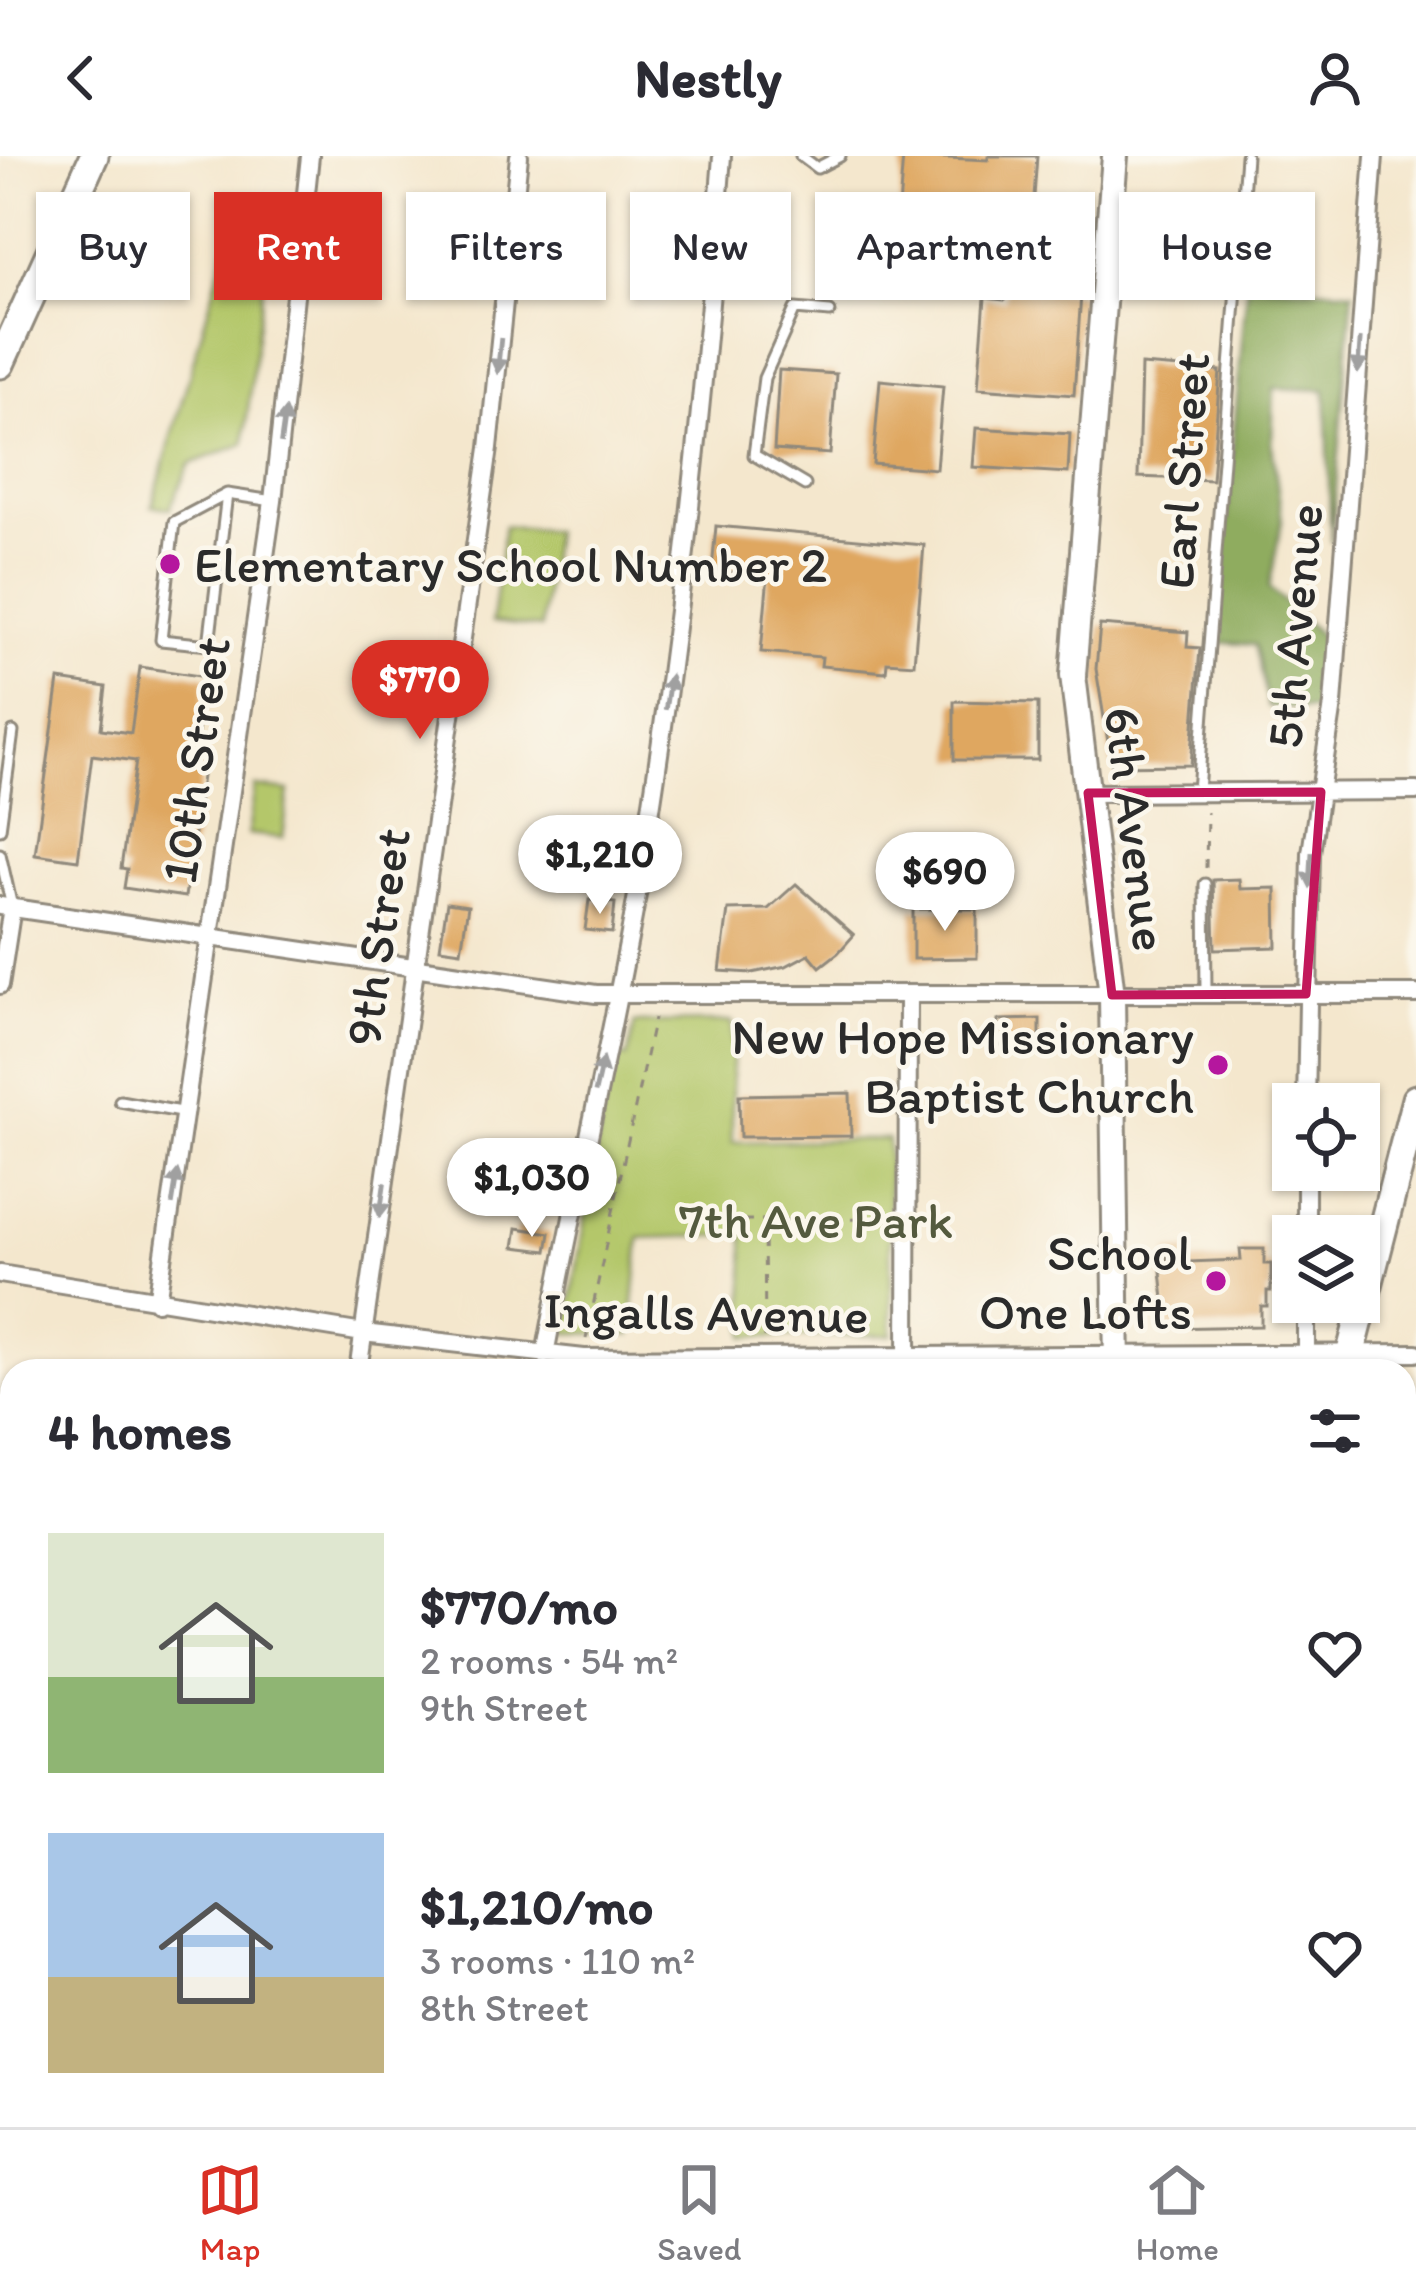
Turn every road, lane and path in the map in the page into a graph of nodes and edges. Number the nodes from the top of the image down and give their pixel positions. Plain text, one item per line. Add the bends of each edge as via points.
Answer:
1 (94, 156) edge
2 (310, 156) edge
3 (519, 156) edge
4 (722, 156) edge
5 (801, 156) edge
6 (840, 156) edge
7 (1115, 156) edge
8 (1246, 156) edge
9 (1374, 156) edge
10 (830, 312) dead end
11 (0, 364) edge
12 (805, 485) dead end
13 (227, 494) junction
14 (273, 501) junction
15 (13, 732) dead end
16 (1416, 791) edge
17 (1203, 792) junction
18 (1321, 792) junction
19 (1088, 793) junction
20 (0, 829) edge
21 (0, 854) edge
22 (1205, 884) joint
23 (6, 907) edge
24 (213, 937) junction
25 (416, 969) junction
26 (0, 985) edge
27 (1306, 994) junction
28 (1416, 994) edge
29 (1112, 995) junction
30 (1206, 995) junction
31 (617, 996) junction
32 (908, 997) junction
33 (654, 1018) dead end
34 (1306, 1083) edge
35 (1416, 1099) edge
36 (120, 1101) dead end
37 (186, 1114) junction
38 (908, 1219) junction
39 (743, 1220) dead end
40 (764, 1220) junction
41 (0, 1274) edge
42 (157, 1302) junction
43 (1306, 1323) edge
44 (363, 1333) junction
45 (1416, 1353) edge
46 (545, 1355) junction
47 (766, 1357) junction
48 (584, 1358) junction
49 (360, 1359) edge
50 (604, 1359) edge
51 (749, 1359) edge
52 (806, 1359) edge
53 (907, 1359) edge
54 (1117, 1359) edge
55 (1306, 1359) edge
56 (1349, 1359) edge
57 (1371, 1359) edge

1 - 11 main road
14 -> 2 street, 10th Street
3 -> 25 street, 9th Street via 489,448
31 -> 4 street via 689,546
5 - 6 lane via 817,168
7 - 19 street, 6th Avenue via 1074,632
8 - 17 lane, Earl Street
9 -> 18 street, 5th Avenue
10 - 12 lane via 795,309 764,378 754,455
13 - 13 lane via 209,646 160,640 174,522
13 - 14 lane
14 - 24 street, 10th Street
15 - 20 lane
16 - 18 street
17 - 18 street
17 - 19 street
17 - 22 path
18 -> 27 street, 5th Avenue
19 - 29 street, 6th Avenue
21 - 23 lane
22 - 30 lane
23 - 24 street
23 - 26 street
24 - 25 street
24 - 37 street, 10th Street
25 - 31 street
25 -> 44 street, 9th Street
27 - 28 street
27 - 30 street
27 - 34 street, 5th Avenue
29 - 30 street
29 - 32 street
29 - 54 street, 6th Avenue
31 - 32 street
46 -> 31 street
32 - 38 street
33 - 48 path
35 - 56 main road
36 - 37 lane
42 -> 37 street, 10th Street
38 - 40 path
38 - 53 street
39 - 40 path
40 - 47 path
41 - 42 street, Ingalls Avenue
42 - 44 street, Ingalls Avenue
43 - 55 street
44 - 46 street, Ingalls Avenue
44 - 49 street, 9th Street
45 - 57 street, Ingalls Avenue
46 - 48 street, Ingalls Avenue
47 - 51 street, Ingalls Avenue
47 - 52 street, Ingalls Avenue
48 - 50 street, Ingalls Avenue

